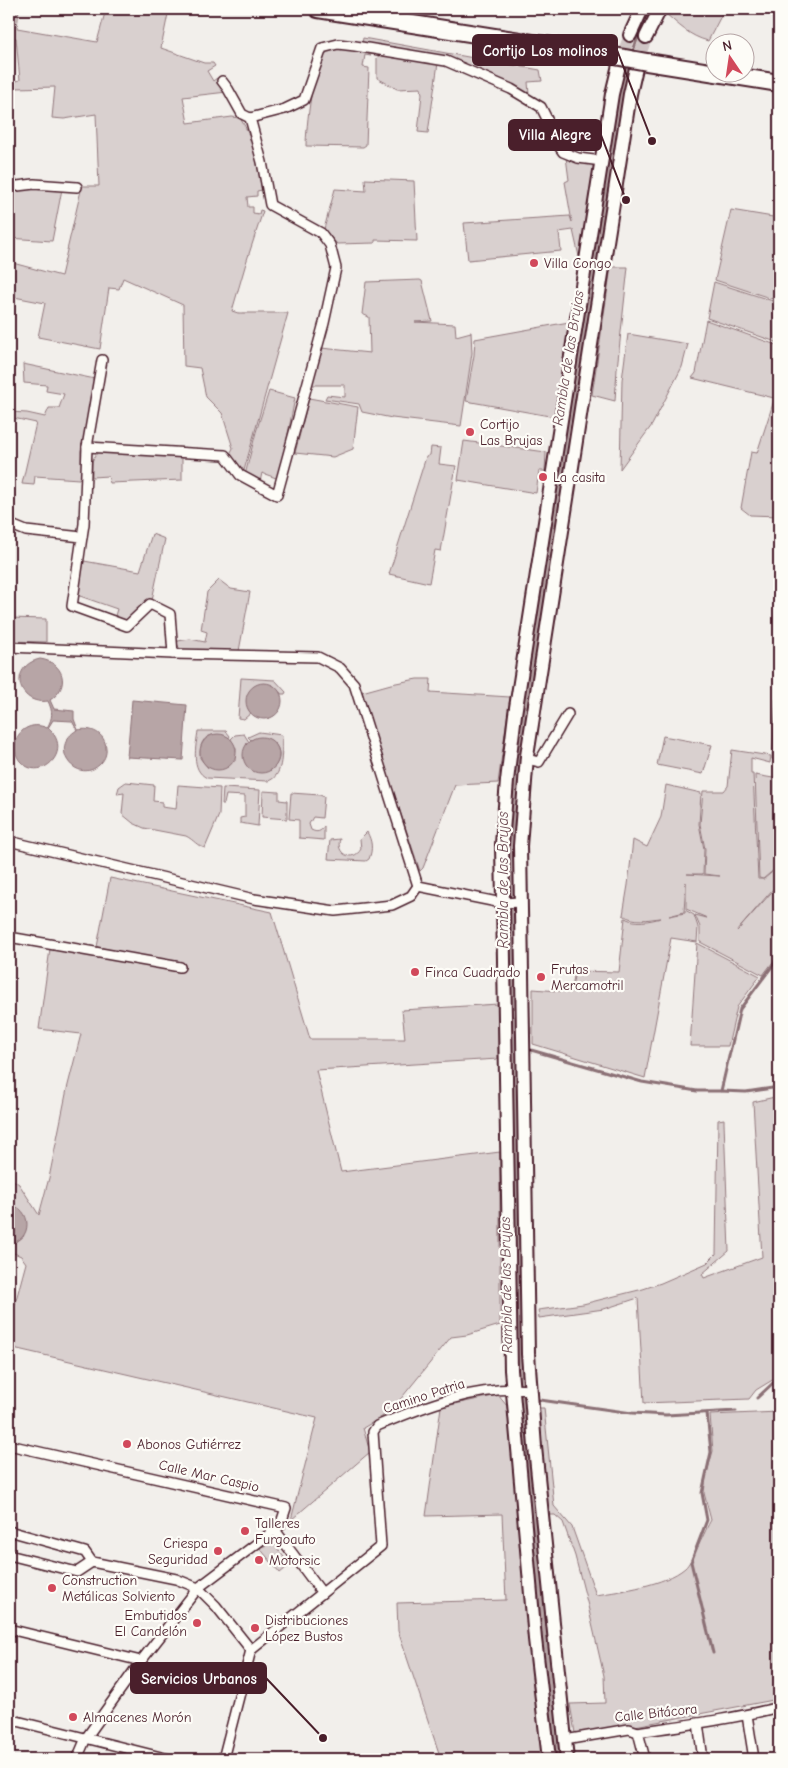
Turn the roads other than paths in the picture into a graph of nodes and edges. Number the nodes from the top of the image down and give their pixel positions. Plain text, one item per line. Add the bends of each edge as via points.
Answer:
1 (318, 9) edge
2 (642, 9) edge
3 (660, 9) edge
4 (630, 35) tunnel mouth
5 (646, 37) tunnel mouth
6 (614, 60) junction
7 (642, 65) junction
8 (222, 81) dead end
9 (779, 83) edge
10 (250, 118) junction
11 (602, 161) junction
12 (9, 187) edge
13 (77, 187) dead end
14 (102, 360) dead end
15 (87, 447) junction
16 (9, 524) edge
17 (82, 537) junction
18 (9, 647) edge
19 (173, 654) junction
20 (568, 714) dead end
21 (527, 759) junction
22 (9, 838) edge
23 (418, 886) junction
24 (519, 902) junction
25 (504, 903) junction
26 (9, 937) edge
27 (180, 967) dead end
28 (514, 1390) junction
29 (528, 1390) junction
30 (9, 1444) edge
31 (275, 1530) junction
32 (9, 1531) edge
33 (9, 1555) edge
34 (92, 1562) junction
35 (198, 1588) junction
36 (322, 1593) junction
37 (9, 1629) edge
38 (250, 1650) junction
39 (141, 1661) junction
40 (779, 1707) edge
41 (747, 1715) junction
42 (9, 1719) edge
43 (698, 1723) junction
44 (638, 1732) junction
45 (86, 1738) junction
46 (565, 1740) junction
47 (76, 1759) edge
48 (169, 1759) edge
49 (223, 1759) edge
50 (549, 1759) edge
51 (566, 1759) edge
52 (645, 1759) edge
53 (703, 1759) edge
54 (754, 1759) edge

1 - 6 highway
2 - 4 street
3 - 5 street
6 - 7 highway, bridge
6 - 11 street
7 - 9 highway
7 - 21 street via 630,94
8 - 10 street via 242,114
10 - 11 street via 304,100 322,48 338,44 355,46 446,61 511,89 541,107 563,152
10 - 15 street via 270,205 321,233 330,245 336,268 278,495 240,475 225,455
11 - 25 street via 507,781 502,844
12 - 13 street via 34,184
14 - 15 street
15 - 17 street
16 - 17 street via 26,531
17 - 19 street via 72,606 127,626 150,604 170,614
18 - 19 street
19 - 23 street via 318,657 340,668 354,684
20 - 21 street via 539,762
21 - 24 street
22 - 23 street via 13,842 254,899 335,911 392,905 411,896
23 - 25 street
24 - 25 street
24 - 29 street
25 - 28 street via 510,1337
26 - 27 street
28 - 29 street
28 - 36 street, Camino Patria via 468,1395 377,1426 373,1432 381,1546
28 - 50 street
29 - 46 street
30 - 31 street, Calle Mar Caspio via 286,1508 280,1526
31 - 35 street
31 - 36 street
32 - 34 street via 85,1552
33 - 34 street via 77,1572
34 - 35 street via 176,1579
35 - 38 street
35 - 39 street
36 - 38 street
37 - 39 street
38 - 49 street
39 - 45 street
40 - 41 street, Calle Bitácora
41 - 43 street, Calle Bitácora
41 - 54 street
42 - 45 street
43 - 44 street, Calle Bitácora
43 - 53 street
44 - 46 street, Calle Bitácora via 629,1729
44 - 52 street
45 - 47 street
45 - 48 street
46 - 51 street

